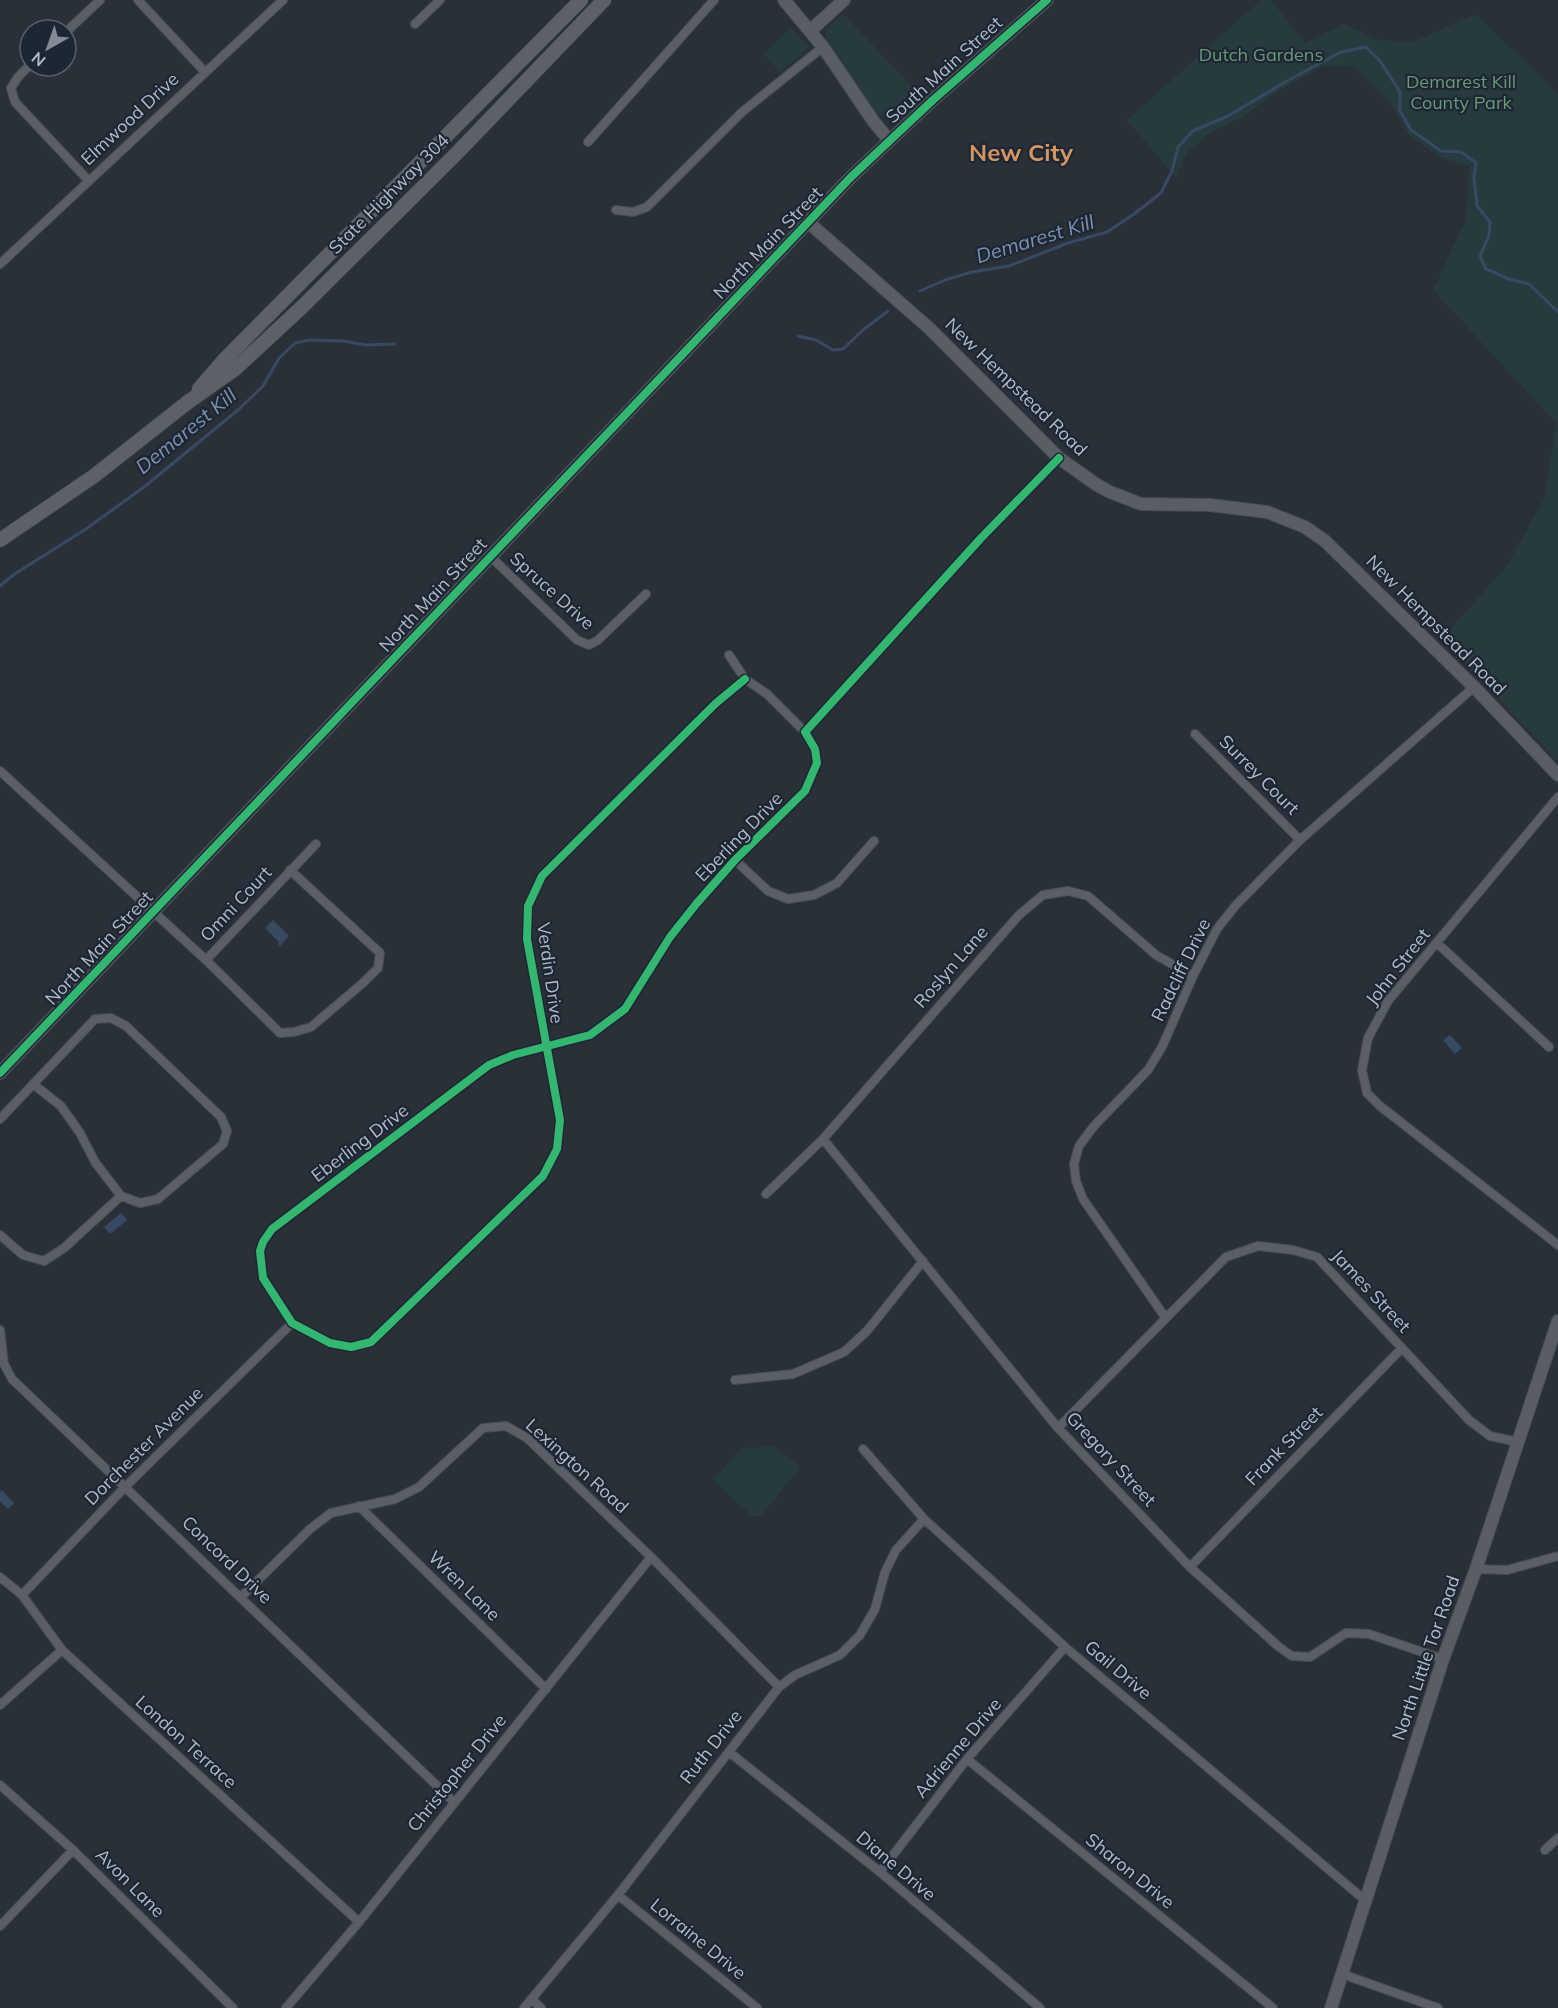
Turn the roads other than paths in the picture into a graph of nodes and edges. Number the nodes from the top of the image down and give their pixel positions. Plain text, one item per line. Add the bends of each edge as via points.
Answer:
1 (100, 0) edge
2 (138, 0) edge
3 (283, 0) edge
4 (440, 0) edge
5 (581, 0) edge
6 (604, 0) edge
7 (714, 0) edge
8 (784, 0) edge
9 (844, 0) edge
10 (1042, 2) edge
11 (78, 21) edge
12 (415, 24) dead end
13 (810, 31) junction
14 (823, 47) junction
15 (205, 72) junction
16 (18, 77) edge
17 (889, 140) junction
18 (588, 142) dead end
19 (88, 180) junction
20 (616, 210) dead end
21 (808, 222) junction
22 (0, 264) edge
23 (188, 402) junction
24 (1059, 458) junction
25 (0, 540) edge
26 (490, 556) junction
27 (646, 594) dead end
28 (729, 655) dead end
29 (745, 679) junction
30 (1474, 687) junction
31 (805, 732) junction
32 (1195, 734) dead end
33 (0, 771) edge
34 (1558, 775) edge
35 (1558, 798) edge
36 (1300, 840) junction
37 (874, 841) dead end
38 (316, 844) dead end
39 (735, 860) junction
40 (290, 870) junction
41 (153, 912) junction
42 (1437, 943) junction
43 (206, 960) junction
44 (1193, 976) junction
45 (546, 1046) junction
46 (1549, 1047) dead end
47 (0, 1073) edge
48 (33, 1084) junction
49 (0, 1119) edge
50 (824, 1139) junction
51 (766, 1194) dead end
52 (121, 1196) junction
53 (0, 1234) edge
54 (1558, 1245) edge
55 (923, 1261) junction
56 (1165, 1317) junction
57 (1558, 1321) edge
58 (292, 1323) junction
59 (0, 1330) edge
60 (1402, 1348) junction
61 (735, 1380) dead end
62 (1058, 1428) junction
63 (1518, 1442) junction
64 (863, 1449) dead end
65 (126, 1486) junction
66 (359, 1506) junction
67 (924, 1519) junction
68 (1558, 1556) edge
69 (651, 1557) junction
70 (1190, 1567) junction
71 (1476, 1569) junction
72 (0, 1577) edge
73 (22, 1595) junction
74 (241, 1597) junction
75 (1065, 1647) junction
76 (62, 1650) junction
77 (1443, 1659) junction
78 (779, 1687) junction
79 (546, 1689) junction
80 (0, 1706) edge
81 (729, 1752) junction
82 (967, 1759) junction
83 (0, 1785) edge
84 (454, 1802) junction
85 (1558, 1838) edge
86 (73, 1850) junction
87 (1545, 1850) dead end
88 (880, 1872) junction
89 (618, 1895) junction
90 (1366, 1901) junction
91 (359, 1923) junction
92 (0, 1926) edge
93 (1342, 1974) junction
94 (531, 1999) junction
95 (233, 2008) edge
96 (286, 2008) edge
97 (524, 2008) edge
98 (541, 2008) edge
99 (757, 2008) edge
100 (1040, 2008) edge
101 (1273, 2008) edge
102 (1331, 2008) edge
103 (1438, 2008) edge

1 - 11 street
2 - 15 street
3 - 15 street, Elmwood Drive
4 - 12 street
5 - 23 main road, State Highway 304 via 224,360
6 - 23 main road, State Highway 304 via 301,308 235,369
7 - 18 street
8 - 13 street
9 - 13 street
10 - 17 street, South Main Street
13 - 14 street
14 - 17 street
14 - 20 street via 742,112 647,207 633,212
15 - 19 street, Elmwood Drive
16 - 19 street via 11,88 15,102
17 - 21 street, North Main Street
19 - 22 street, Elmwood Drive
21 - 24 street, New Hempstead Road via 929,328
21 - 26 street, North Main Street
23 - 25 main road, State Highway 304 via 94,477
24 - 30 street, New Hempstead Road via 1110,492 1141,504 1210,505 1267,512 1305,527
24 - 31 street
26 - 27 street, Spruce Drive via 577,640 589,645
26 - 41 street, North Main Street
28 - 29 street
29 - 31 street via 767,693
29 - 45 street, Verdin Drive via 542,876 528,906 527,939
30 - 34 street, New Hempstead Road
30 - 36 street, Radcliff Drive
31 - 39 street, Eberling Drive via 815,749 817,763 805,791
32 - 36 street, Surrey Court
33 - 41 street, Omni Court
35 - 42 street, John Street
36 - 44 street, Radcliff Drive via 1217,929
37 - 39 street via 837,883 814,895 788,899 768,891
38 - 40 street, Omni Court
39 - 45 street, Eberling Drive via 670,937 625,1009 590,1035
40 - 43 street, Omni Court
40 - 43 street, Omni Court via 380,953 378,968 311,1027 280,1033
41 - 43 street, Omni Court
41 - 47 street, North Main Street
42 - 46 street
42 - 54 street, John Street via 1388,1001 1368,1038 1362,1070 1367,1093
44 - 50 street, Roslyn Lane via 1156,955 1088,896 1068,891 1043,896 1019,915
44 - 56 street, Radcliff Drive via 1148,1070 1094,1126 1079,1146 1074,1164 1083,1199
45 - 58 street, Eberling Drive via 489,1065 272,1229 260,1251 263,1278
45 - 58 street, Verdin Drive via 560,1120 557,1149 543,1176 370,1342 351,1347 330,1343
48 - 49 street
48 - 52 street via 61,1106
48 - 52 street via 95,1019 111,1018 126,1026 221,1117 227,1131 223,1144 158,1199 140,1203
50 - 51 street, Roslyn Lane
50 - 55 street, Gregory Street
52 - 53 street via 44,1261 23,1255
55 - 61 street via 867,1331 844,1352 793,1374
55 - 62 street, Gregory Street
56 - 60 street, James Street via 1226,1257 1258,1246 1293,1250 1317,1257
56 - 62 street, James Street
57 - 63 street, North Little Tor Road
58 - 65 street, Dorchester Avenue
59 - 65 street, Concord Drive via 4,1364 12,1378
60 - 63 street, James Street via 1469,1420 1490,1436
60 - 70 street, Frank Street
62 - 70 street, Gregory Street
63 - 71 street, North Little Tor Road
64 - 67 street, Gail Drive
65 - 73 street, Dorchester Avenue
65 - 74 street, Concord Drive
66 - 69 street, Lexington Road via 395,1499 419,1488 483,1428 506,1426 527,1438
66 - 74 street, Lexington Road via 331,1513 310,1529
66 - 79 street, Wren Lane
67 - 75 street, Gail Drive
67 - 78 street, Ruth Drive via 896,1550 875,1609 860,1635 840,1655 795,1674
68 - 71 street via 1507,1570
69 - 78 street, Lexington Road
69 - 79 street, Christopher Drive
70 - 77 street, Gregory Street via 1292,1656 1310,1657 1346,1633 1369,1634
71 - 77 street, North Little Tor Road
72 - 73 street, London Terrace
73 - 76 street, London Terrace
74 - 84 street, Concord Drive
75 - 82 street, Adrienne Drive
75 - 90 street, Gail Drive
76 - 80 street
76 - 91 street, London Terrace
77 - 90 street, North Little Tor Road
78 - 81 street, Ruth Drive
79 - 84 street, Christopher Drive
81 - 88 street, Diane Drive
81 - 89 street, Ruth Drive
82 - 88 street, Adrienne Drive
82 - 101 street, Sharon Drive
83 - 86 street, Avon Lane
84 - 91 street, Christopher Drive
85 - 87 street
86 - 92 street
86 - 95 street, Avon Lane
88 - 100 street, Diane Drive
89 - 94 street, Ruth Drive
89 - 99 street, Lorraine Drive
90 - 93 street, North Little Tor Road
91 - 96 street, Christopher Drive
93 - 102 street, North Little Tor Road
93 - 103 street
94 - 97 street, Ruth Drive
94 - 98 street

